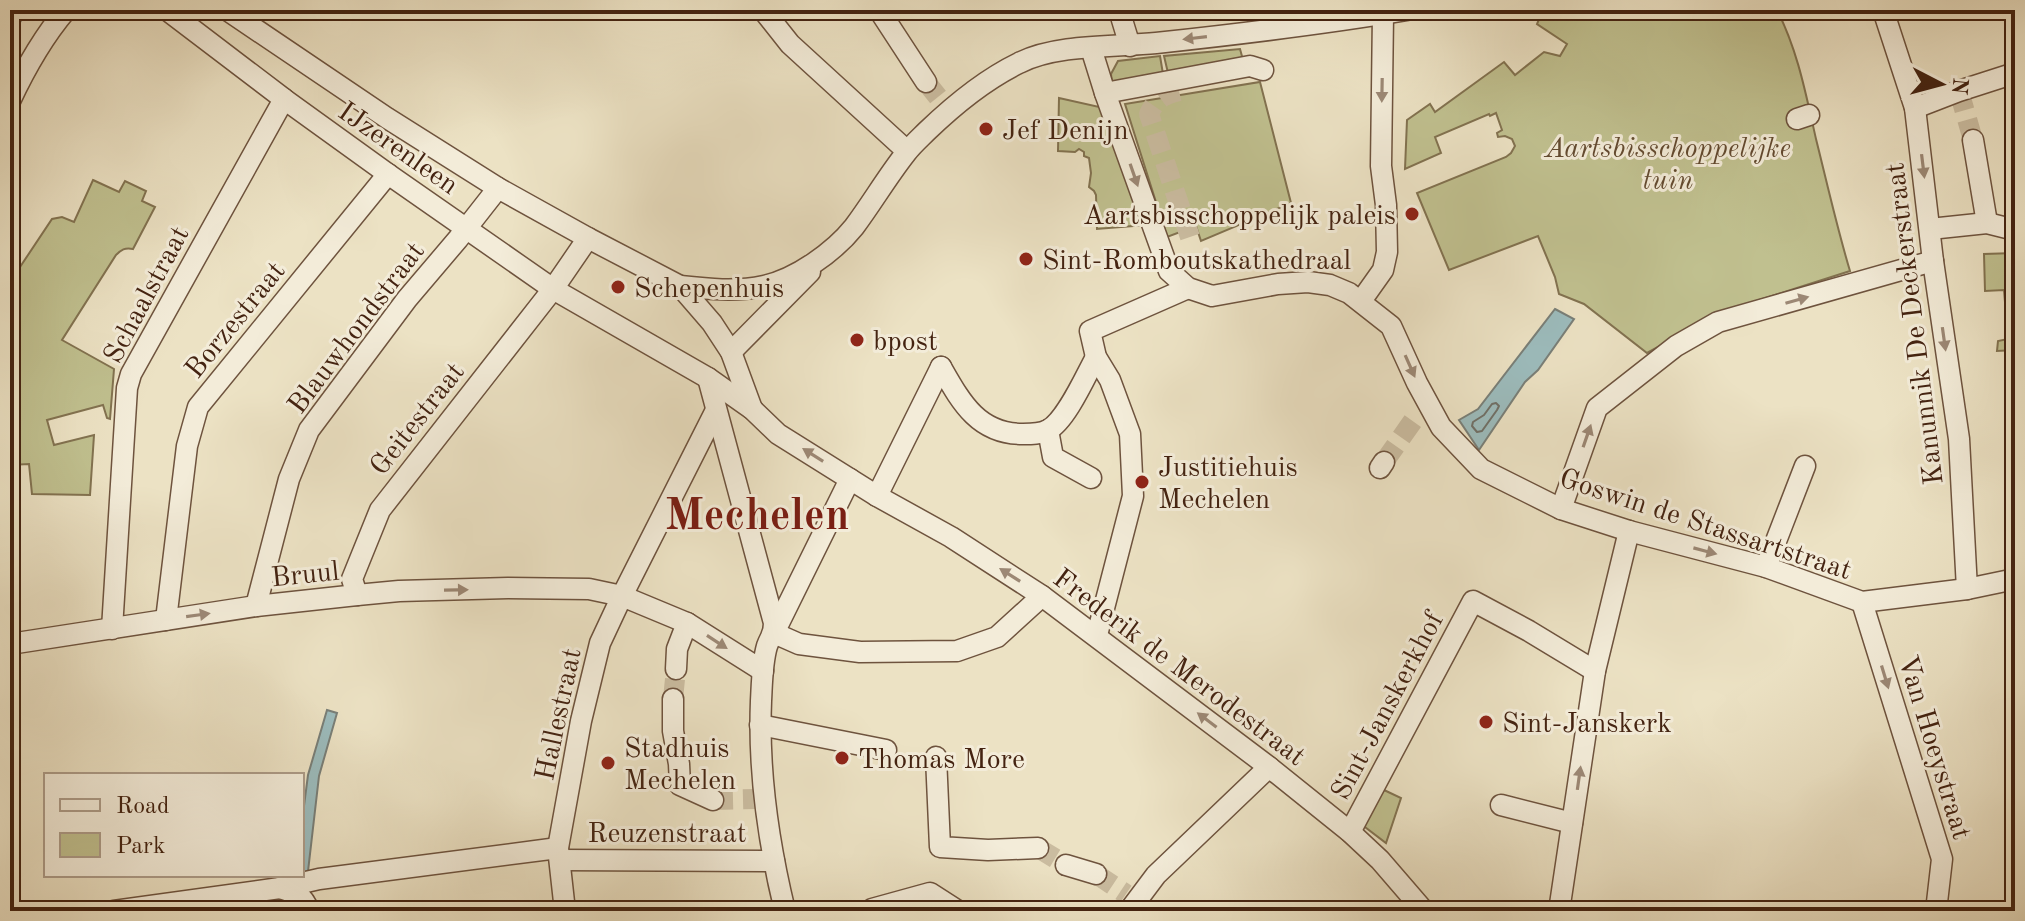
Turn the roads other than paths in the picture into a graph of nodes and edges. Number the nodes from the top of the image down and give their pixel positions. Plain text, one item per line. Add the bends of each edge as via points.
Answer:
1 (66, 10) edge
2 (167, 10) edge
3 (227, 10) edge
4 (763, 10) edge
5 (879, 10) edge
6 (1119, 10) edge
7 (1407, 10) edge
8 (1883, 10) edge
9 (1383, 14) junction
10 (1130, 46) junction
11 (1091, 48) junction
12 (1263, 70) dead end
13 (2015, 73) edge
14 (1105, 93) junction
15 (937, 96) junction
16 (284, 99) junction
17 (10, 101) edge
18 (1915, 108) junction
19 (1973, 140) tunnel mouth
20 (907, 151) junction
21 (388, 174) junction
22 (498, 188) junction
23 (1987, 223) junction
24 (466, 228) junction
25 (1930, 229) junction
26 (2015, 230) edge
27 (593, 240) junction
28 (827, 255) junction
29 (1933, 261) junction
30 (680, 286) junction
31 (1188, 288) junction
32 (553, 289) junction
33 (1361, 301) junction
34 (731, 352) junction
35 (1096, 357) junction
36 (708, 378) junction
37 (752, 409) junction
38 (716, 410) junction
39 (1048, 430) junction
40 (1805, 466) dead end
41 (1091, 478) dead end
42 (850, 479) junction
43 (877, 496) junction
44 (1561, 509) junction
45 (1629, 531) junction
46 (1766, 567) junction
47 (2015, 579) edge
48 (1967, 589) junction
49 (616, 594) junction
50 (357, 595) junction
51 (1042, 596) junction
52 (1862, 602) junction
53 (256, 606) junction
54 (166, 620) junction
55 (687, 623) junction
56 (112, 629) junction
57 (774, 633) junction
58 (1097, 635) junction
59 (10, 644) edge
60 (676, 669) tunnel mouth
61 (763, 671) junction
62 (1595, 671) junction
63 (673, 699) tunnel mouth
64 (760, 725) junction
65 (886, 750) dead end
66 (936, 757) dead end
67 (1264, 772) junction
68 (713, 800) tunnel mouth
69 (1501, 805) dead end
70 (1572, 823) junction
71 (1350, 832) junction
72 (1038, 848) tunnel mouth
73 (559, 854) junction
74 (774, 861) junction
75 (1066, 865) tunnel mouth
76 (1096, 874) tunnel mouth
77 (280, 888) junction
78 (1130, 902) edge
79 (872, 909) edge
80 (114, 911) edge
81 (309, 911) edge
82 (565, 911) edge
83 (785, 911) edge
84 (958, 911) edge
85 (1424, 911) edge
86 (1559, 911) edge
87 (1936, 911) edge

1 - 17 street via 50,28
2 - 16 street, IJzerenleen
3 - 22 street, IJzerenleen
4 - 20 street via 790,44
5 - 15 street
6 - 10 street
7 - 9 street
8 - 18 street, Kanunnik De Deckerstraat
9 -> 10 street
9 -> 33 street via 1381,166 1387,252 1383,270
10 - 11 street
11 - 14 street
11 - 15 street via 1037,55 973,90
12 - 14 street via 1250,66
13 - 18 street
14 -> 31 street via 1169,271
15 - 20 street
16 - 21 street, IJzerenleen
16 - 56 street, Schaalstraat via 131,374
18 -> 25 street, Kanunnik De Deckerstraat
19 - 23 street
20 - 28 street via 852,230
21 - 24 street, IJzerenleen
21 - 54 street, Borzestraat via 198,407 187,446
22 - 24 street, Blauwhondstraat
22 - 27 street, IJzerenleen
23 - 25 street
23 - 26 street
24 - 32 street, IJzerenleen
24 - 53 street, Blauwhondstraat via 309,430 289,479
25 - 29 street, Kanunnik De Deckerstraat
27 - 30 street, IJzerenleen
27 - 32 street
28 - 30 street via 765,286
28 - 34 street
44 -> 29 street via 1597,408 1676,346 1718,322
29 -> 48 street, Kanunnik De Deckerstraat via 1959,439
30 - 34 street
31 - 33 street, Goswin de Stassartstraat via 1212,296 1308,282 1330,285
31 - 35 street via 1090,331
32 - 36 street, IJzerenleen
32 - 50 street, Geitestraat via 380,510 352,579
33 -> 44 street, Goswin de Stassartstraat via 1391,326 1423,413 1481,469
34 - 37 street
35 - 39 street via 1070,405
35 - 58 street via 1130,434 1133,496
36 - 37 street, Frederik de Merodestraat
36 - 38 street
42 -> 37 street, Frederik de Merodestraat via 778,434
38 - 49 street, Hallestraat
38 - 57 street
39 - 41 street via 1053,457
39 - 43 street via 1011,434 987,427 941,367
40 - 46 street
42 - 43 street, Frederik de Merodestraat
42 - 57 street
51 -> 43 street, Frederik de Merodestraat
44 - 45 street, Goswin de Stassartstraat
45 -> 46 street, Goswin de Stassartstraat
45 - 62 street
46 - 52 street, Goswin de Stassartstraat
47 - 48 street, Goswin de Stassartstraat
48 - 52 street, Goswin de Stassartstraat
50 -> 49 street, Bruul via 508,588
49 - 55 street, Bruul
49 - 73 street, Hallestraat via 581,721
50 - 53 street, Bruul
51 - 57 street via 997,637 957,651 860,652 799,644
51 - 58 street, Frederik de Merodestraat
52 -> 87 street, Van Hoeystraat via 1942,859
54 -> 53 street, Bruul
54 - 56 street, Bruul
55 - 60 street
55 -> 61 street, Bruul
56 - 59 street, Bruul
57 - 61 street
67 -> 58 street, Frederik de Merodestraat
61 - 64 street
70 -> 62 street
62 - 71 street, Sint-Janskerkhof via 1473,601
63 - 68 street via 680,785
64 - 65 street
64 - 74 street via 759,799
66 - 72 street via 940,847
67 - 71 street, Frederik de Merodestraat
67 - 78 street
69 - 70 street
70 - 86 street
71 - 85 street, Frederik de Merodestraat
73 - 74 street, Reuzenstraat
73 - 77 street, Reuzenstraat via 319,879
73 - 82 street, Hallestraat
74 - 83 street
75 - 76 street
77 - 80 street, Reuzenstraat
77 - 81 street via 305,899
79 - 84 street via 930,893

